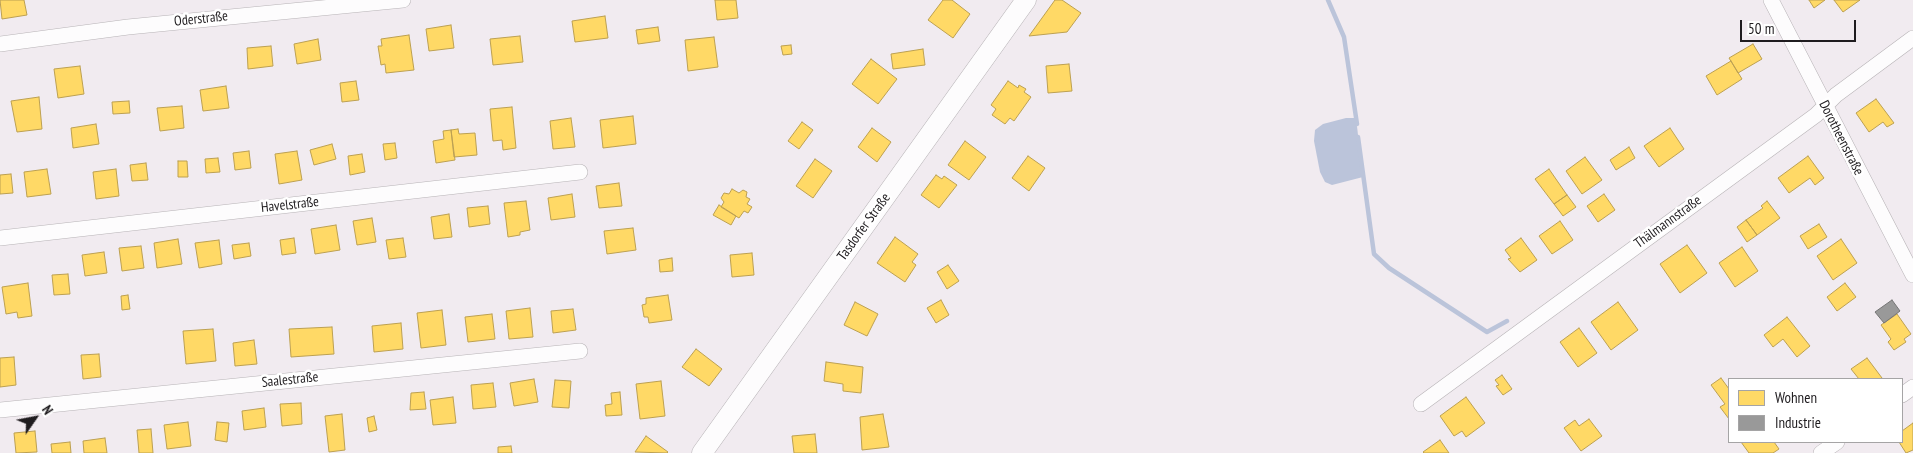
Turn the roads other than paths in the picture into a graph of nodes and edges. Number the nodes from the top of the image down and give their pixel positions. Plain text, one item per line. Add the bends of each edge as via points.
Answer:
1 (403, 0) edge
2 (1026, 0) edge
3 (1771, 0) edge
4 (1913, 38) edge
5 (0, 44) edge
6 (1825, 106) junction
7 (580, 172) dead end
8 (0, 238) edge
9 (1913, 275) edge
10 (580, 351) dead end
11 (1421, 404) dead end
12 (0, 410) edge
13 (1836, 443) edge
14 (702, 453) edge
15 (1821, 453) edge

1 - 5 street, Oderstraße via 128,27
2 - 14 main road, Tasdorfer Straße
3 - 6 street, Dorotheenstraße
4 - 6 street, Thälmannstraße
6 - 9 street, Dorotheenstraße
6 - 11 street, Thälmannstraße
7 - 8 street, Havelstraße
10 - 12 street, Saalestraße
13 - 15 street

